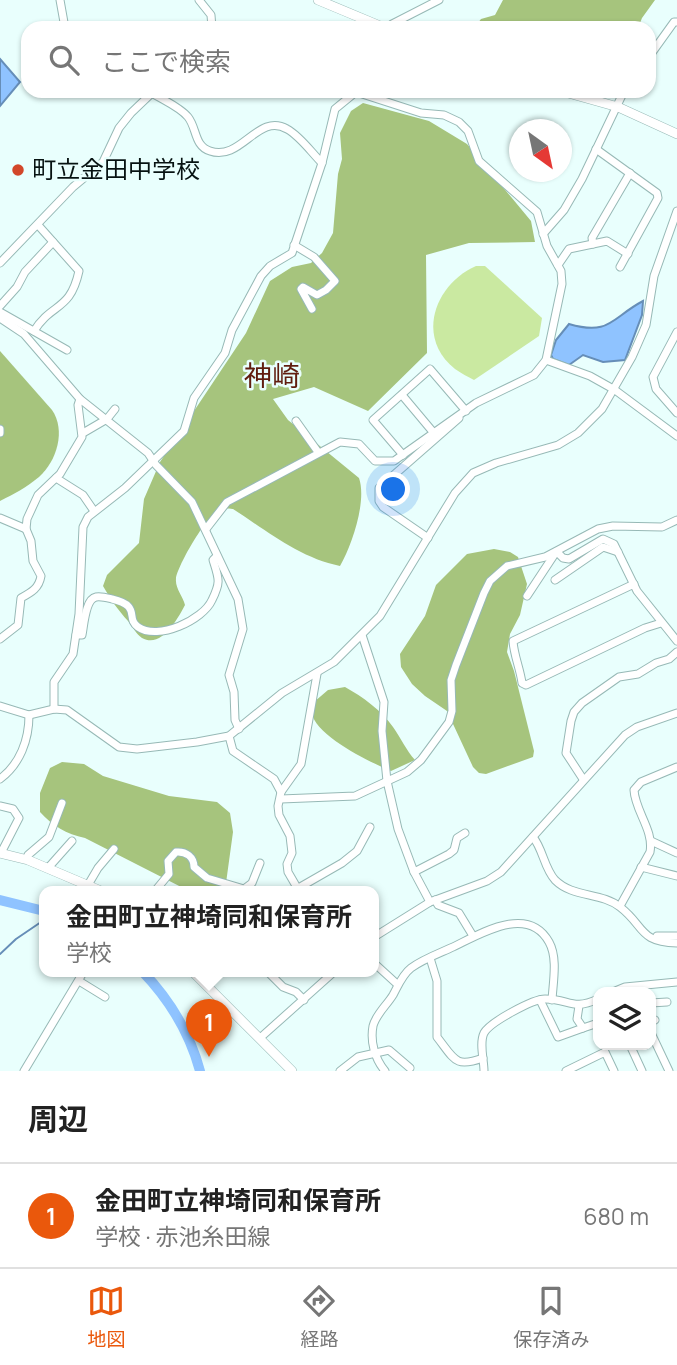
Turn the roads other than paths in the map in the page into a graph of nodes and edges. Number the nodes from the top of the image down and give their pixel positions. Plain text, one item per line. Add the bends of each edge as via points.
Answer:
1 (60, 0) edge
2 (199, 0) edge
3 (318, 0) edge
4 (439, 0) edge
5 (64, 21) edge
6 (211, 21) edge
7 (370, 21) edge
8 (398, 21) edge
9 (677, 22) edge
10 (656, 47) edge
11 (147, 98) edge
12 (162, 98) edge
13 (349, 98) edge
14 (375, 98) edge
15 (586, 98) edge
16 (621, 98) edge
17 (618, 107) junction
18 (677, 134) edge
19 (596, 149) junction
20 (322, 163) junction
21 (630, 173) junction
22 (677, 211) edge
23 (38, 225) junction
24 (543, 234) junction
25 (53, 242) junction
26 (593, 244) junction
27 (294, 245) junction
28 (628, 254) junction
29 (0, 263) edge
30 (558, 265) junction
31 (620, 267) dead end
32 (0, 306) edge
33 (312, 309) dead end
34 (0, 312) edge
35 (0, 318) edge
36 (34, 331) junction
37 (677, 332) edge
38 (67, 350) dead end
39 (546, 360) junction
40 (615, 390) junction
41 (402, 395) junction
42 (80, 399) junction
43 (115, 409) dead end
44 (465, 411) junction
45 (677, 413) edge
46 (107, 419) junction
47 (296, 421) dead end
48 (433, 432) junction
49 (83, 433) junction
50 (677, 436) edge
51 (318, 452) junction
52 (403, 455) junction
53 (154, 460) junction
54 (56, 478) junction
55 (94, 511) junction
56 (0, 518) edge
57 (677, 520) edge
58 (26, 529) junction
59 (206, 529) junction
60 (428, 538) junction
61 (557, 552) junction
62 (618, 552) junction
63 (217, 556) junction
64 (555, 580) dead end
65 (634, 584) junction
66 (527, 596) dead end
67 (661, 623) junction
68 (76, 635) junction
69 (362, 635) junction
70 (0, 639) edge
71 (677, 641) edge
72 (677, 652) edge
73 (317, 674) junction
74 (0, 706) edge
75 (54, 709) junction
76 (677, 713) edge
77 (29, 715) junction
78 (239, 729) junction
79 (229, 736) junction
80 (677, 766) edge
81 (0, 779) edge
82 (583, 779) junction
83 (387, 781) junction
84 (281, 796) junction
85 (62, 803) dead end
86 (0, 806) edge
87 (370, 827) dead end
88 (465, 833) dead end
89 (533, 836) junction
90 (72, 841) dead end
91 (651, 841) junction
92 (114, 849) dead end
93 (0, 853) edge
94 (677, 853) edge
95 (26, 859) junction
96 (260, 863) dead end
97 (641, 867) junction
98 (48, 868) junction
99 (414, 872) junction
100 (677, 876) edge
101 (88, 885) joint
102 (159, 886) edge
103 (237, 886) edge
104 (247, 886) edge
105 (295, 886) edge
106 (304, 886) edge
107 (432, 901) junction
108 (620, 906) junction
109 (379, 933) edge
110 (473, 936) junction
111 (677, 936) edge
112 (652, 939) junction
113 (677, 943) edge
114 (430, 958) junction
115 (379, 968) edge
116 (81, 977) edge
117 (199, 977) edge
118 (273, 977) edge
119 (329, 977) edge
120 (79, 981) junction
121 (677, 982) edge
122 (397, 984) junction
123 (625, 987) edge
124 (105, 997) dead end
125 (304, 1000) junction
126 (540, 1000) junction
127 (552, 1000) junction
128 (593, 1001) edge
129 (667, 1002) dead end
130 (656, 1003) edge
131 (579, 1006) junction
132 (593, 1025) edge
133 (583, 1028) junction
134 (260, 1038) junction
135 (656, 1044) edge
136 (601, 1050) edge
137 (604, 1050) edge
138 (632, 1050) edge
139 (374, 1052) junction
140 (483, 1058) junction
141 (411, 1068) dead end
142 (24, 1071) edge
143 (291, 1071) edge
144 (340, 1071) edge
145 (385, 1071) edge
146 (484, 1071) edge
147 (566, 1071) edge
148 (614, 1071) edge
149 (642, 1071) edge
150 (669, 1071) edge

1 - 5 street
2 - 6 street
3 - 7 main road
4 - 8 street
9 - 10 street
11 - 23 street via 119,128 103,162
12 - 20 street via 185,114 200,145 212,152 233,151 260,130 277,125 292,132
13 - 20 street via 335,109
14 - 24 street via 459,122 468,131 479,161 537,212
15 - 17 main road
16 - 17 street
17 - 18 main road
17 - 19 street
19 - 21 street
19 - 24 street via 564,209
20 - 27 street
21 - 26 street via 592,238
21 - 28 street via 657,192 658,198
22 - 40 street via 654,276 646,325
23 - 25 street
23 - 29 street
24 - 30 street
25 - 32 street
25 - 36 street via 79,271 76,286 68,300 40,320
26 - 28 street via 607,241
26 - 30 street via 569,249
27 - 33 street via 314,257 335,281 317,295 301,289
27 - 53 street via 292,253 261,276 225,353 194,398 184,431
28 - 31 street
30 - 39 street via 562,284
34 - 36 street
35 - 42 street via 27,337
36 - 38 street
37 - 45 street via 653,377 656,389
39 - 40 street
39 - 44 street via 534,375
40 - 50 street
40 - 60 street via 578,433 558,445 473,473
41 - 44 street via 430,369
41 - 48 street
41 - 52 street via 373,420
42 - 46 street
42 - 49 street
43 - 46 street
44 - 48 street
44 - 60 street via 379,488 383,507
46 - 49 street
46 - 53 street
47 - 51 street
48 - 52 street
49 - 54 street
51 - 52 street via 340,442 359,444 375,461 394,461
51 - 59 street via 227,502
53 - 55 street
53 - 59 street via 184,492
54 - 55 street via 83,495
54 - 58 street via 38,495
55 - 68 street via 83,527
56 - 58 street
57 - 61 street via 662,527 598,529
58 - 70 street via 41,576 36,589 21,598 18,625
59 - 63 street
60 - 69 street via 380,616
61 - 62 street via 569,559 603,539
61 - 66 street
61 - 83 street via 507,566 490,581 451,680 449,722 421,760
62 - 64 street via 603,547
62 - 65 street
63 - 68 street via 213,560 219,583 209,607 173,630 140,629 125,602 97,596 89,604 82,635
63 - 78 street via 238,599 243,629 229,675
65 - 67 street
65 - 67 street via 513,641 522,683
67 - 71 street
68 - 75 street via 73,654 54,681
69 - 73 street
69 - 83 street via 384,702
72 - 82 street via 638,674 603,686 574,712 566,753
73 - 78 street via 282,693
73 - 84 street via 301,764
74 - 77 street
75 - 77 street
75 - 79 street via 67,710 118,747 137,749
76 - 82 street via 625,735
77 - 81 street via 20,758
78 - 79 street
79 - 84 street via 233,751 274,779
80 - 91 street via 641,782 634,790
82 - 89 street
83 - 84 street via 355,796
83 - 99 street
84 - 105 street via 279,814 292,853 288,873
85 - 95 street via 49,837
86 - 93 street via 13,809 19,818
87 - 106 street via 357,851
88 - 99 street via 449,854
89 - 107 street via 501,872
89 - 108 street via 554,879 568,890
90 - 98 street
91 - 94 street
91 - 97 street
92 - 101 street
93 - 95 main road
95 - 98 main road
96 - 104 street
97 - 100 street
97 - 108 street
98 - 101 main road
99 - 107 street
102 - 103 street via 169,874 171,855 181,851 207,878
107 - 109 street
107 - 110 street via 459,913
108 - 112 street
110 - 114 street
110 - 127 street via 514,924 544,934 554,959
111 - 112 street
112 - 113 street
114 - 122 street via 410,969
114 - 140 street via 438,981 437,1037 460,1063
115 - 122 street
116 - 120 street
117 - 134 main road
118 - 125 street
119 - 125 street
120 - 124 street
120 - 142 street
121 - 123 street
122 - 139 street via 373,1026
125 - 134 street
126 - 127 street
126 - 133 street via 558,1037
126 - 140 street via 484,1032
127 - 131 street
128 - 131 street
129 - 130 street
131 - 133 street via 577,1019
132 - 133 street
134 - 143 main road
135 - 150 street
136 - 147 street
137 - 148 street
138 - 149 street
139 - 141 street via 392,1051
139 - 144 street
139 - 145 street
140 - 146 street

